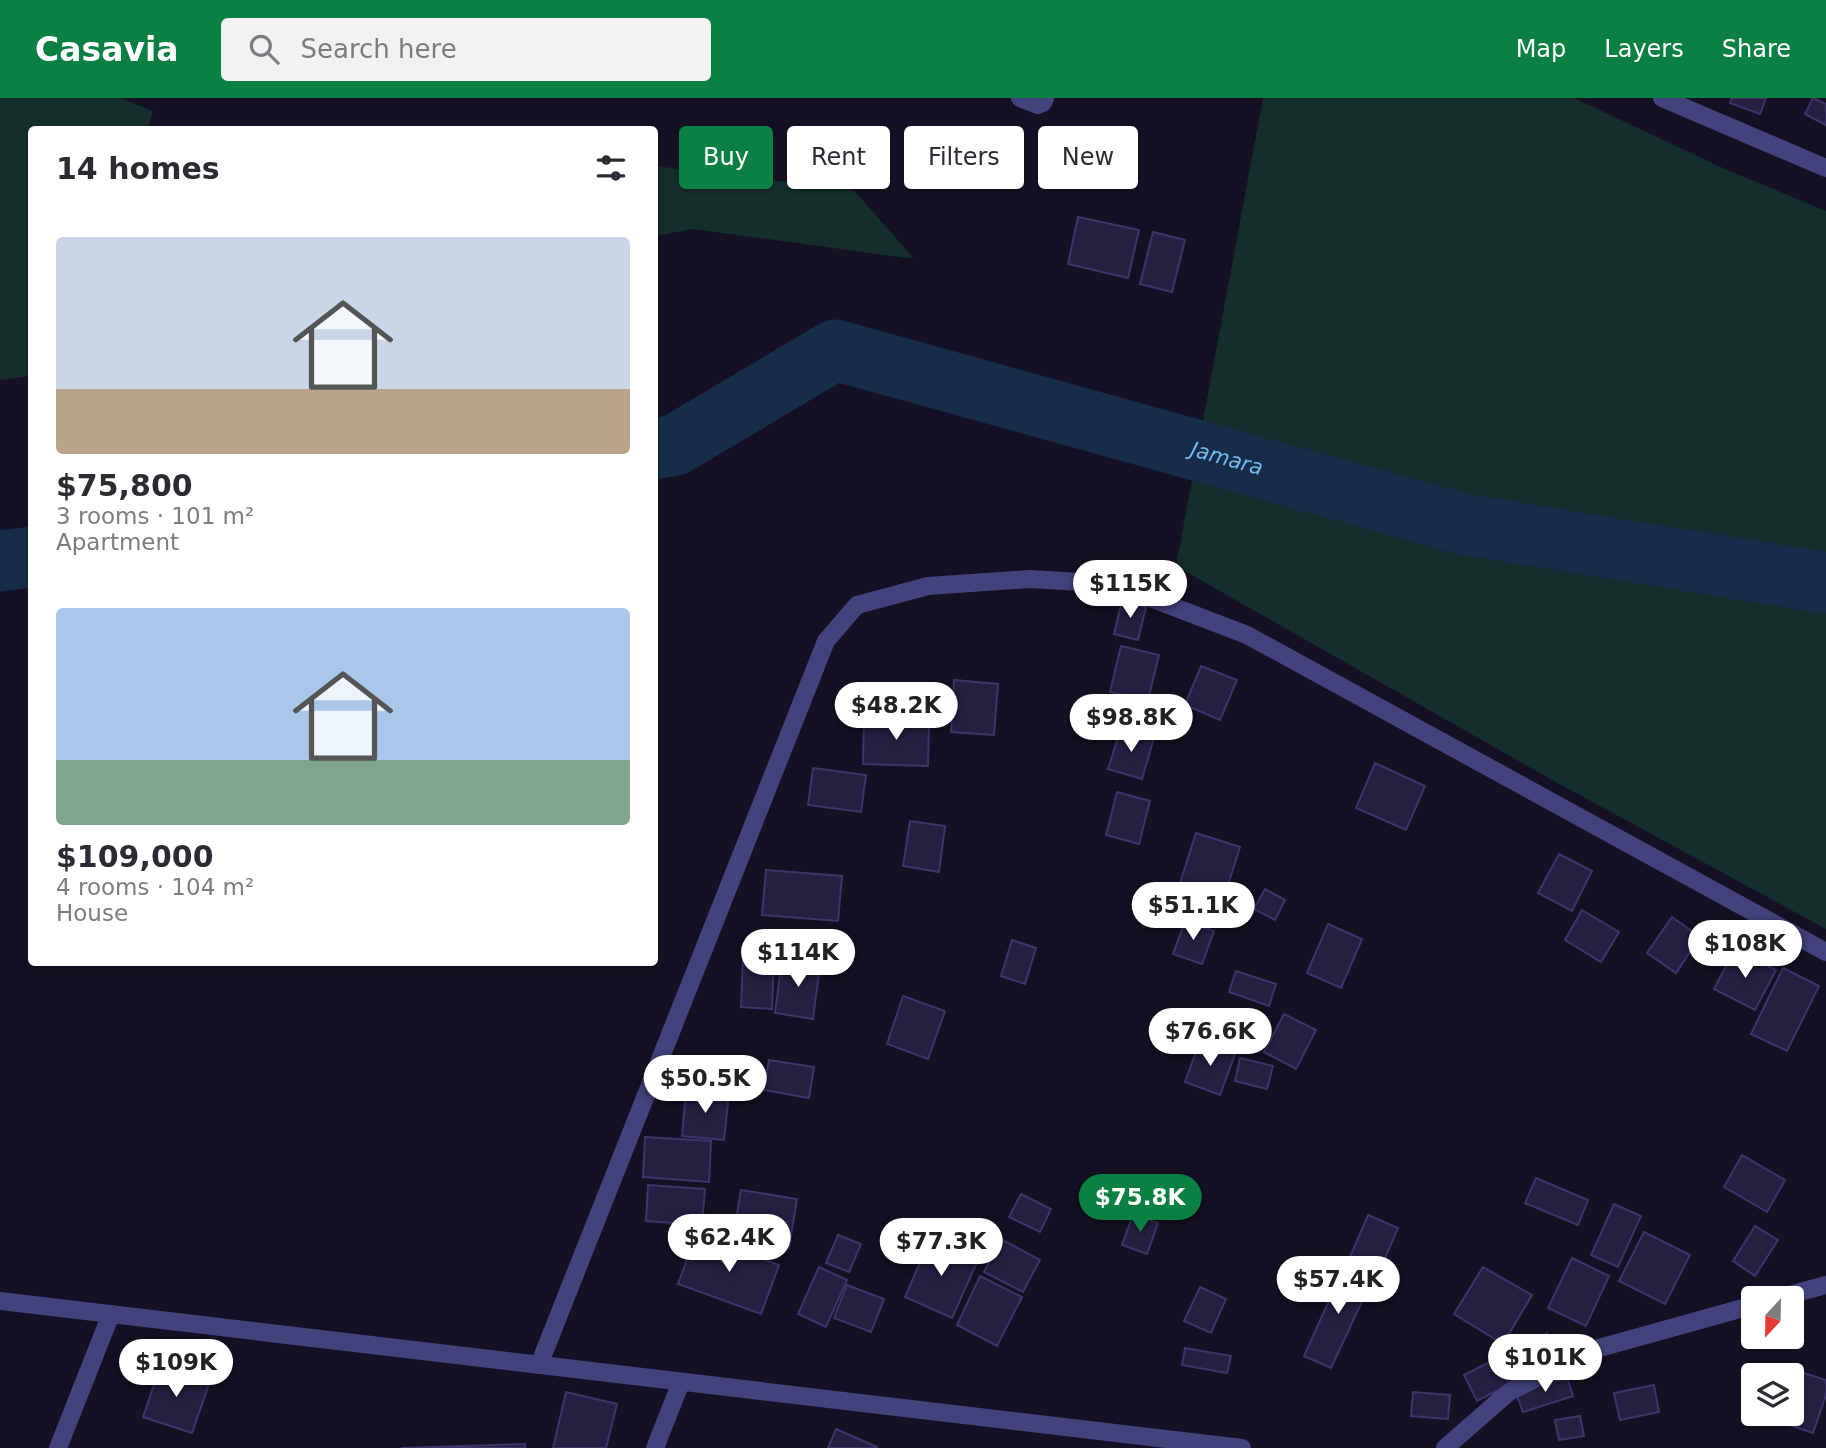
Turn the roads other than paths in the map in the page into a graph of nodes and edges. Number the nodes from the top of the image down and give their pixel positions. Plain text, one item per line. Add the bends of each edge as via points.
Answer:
1 (1020, 98) edge
2 (1045, 98) edge
3 (1662, 98) edge
4 (1826, 168) edge
5 (1826, 952) edge
6 (1826, 1285) edge
7 (1804, 1291) edge
8 (0, 1301) edge
9 (1741, 1310) edge
10 (111, 1314) junction
11 (539, 1365) junction
12 (681, 1381) junction
13 (58, 1448) edge
14 (655, 1448) edge
15 (1241, 1448) edge
16 (1446, 1448) edge

1 - 2 street via 1038,105
3 - 4 street
5 - 11 street via 1247,635 1114,584 1030,579 928,586 857,605 826,641
6 - 7 street
8 - 10 street
9 - 16 street via 1592,1350 1509,1392
10 - 11 street
10 - 13 street
11 - 12 street
12 - 14 street
12 - 15 street

